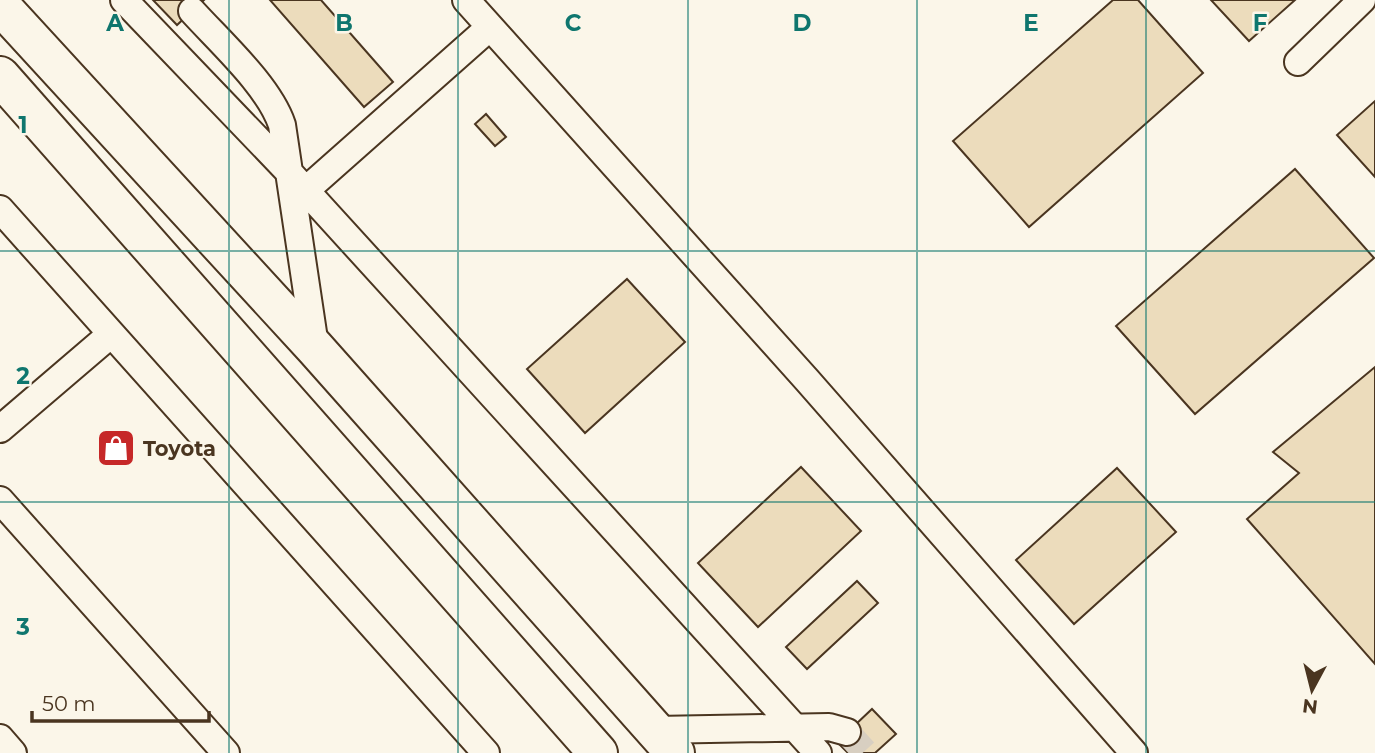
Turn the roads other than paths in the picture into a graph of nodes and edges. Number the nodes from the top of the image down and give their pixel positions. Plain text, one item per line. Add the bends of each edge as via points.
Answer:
1 (124, 0) edge
2 (466, 0) edge
3 (1362, 0) edge
4 (0, 5) edge
5 (192, 11) dead end
6 (490, 27) junction
7 (1298, 62) dead end
8 (0, 76) edge
9 (287, 170) junction
10 (306, 190) junction
11 (0, 209) edge
12 (110, 335) junction
13 (315, 348) junction
14 (0, 429) edge
15 (0, 500) edge
16 (795, 727) junction
17 (847, 732) tunnel mouth
18 (0, 738) edge
19 (665, 741) edge
20 (13, 753) edge
21 (226, 753) edge
22 (486, 753) edge
23 (598, 753) edge
24 (817, 753) edge
25 (1134, 753) edge

1 - 9 street
2 - 6 street
3 - 7 street
4 - 13 highway
5 - 9 street via 277,110
6 - 10 street
6 - 25 street
8 - 23 highway
9 - 10 street
9 - 13 street
10 - 16 street
11 - 12 street
12 - 14 street
12 - 22 street
13 - 19 highway
15 - 21 street
16 - 17 street
16 - 19 street
16 - 24 street
18 - 20 street

